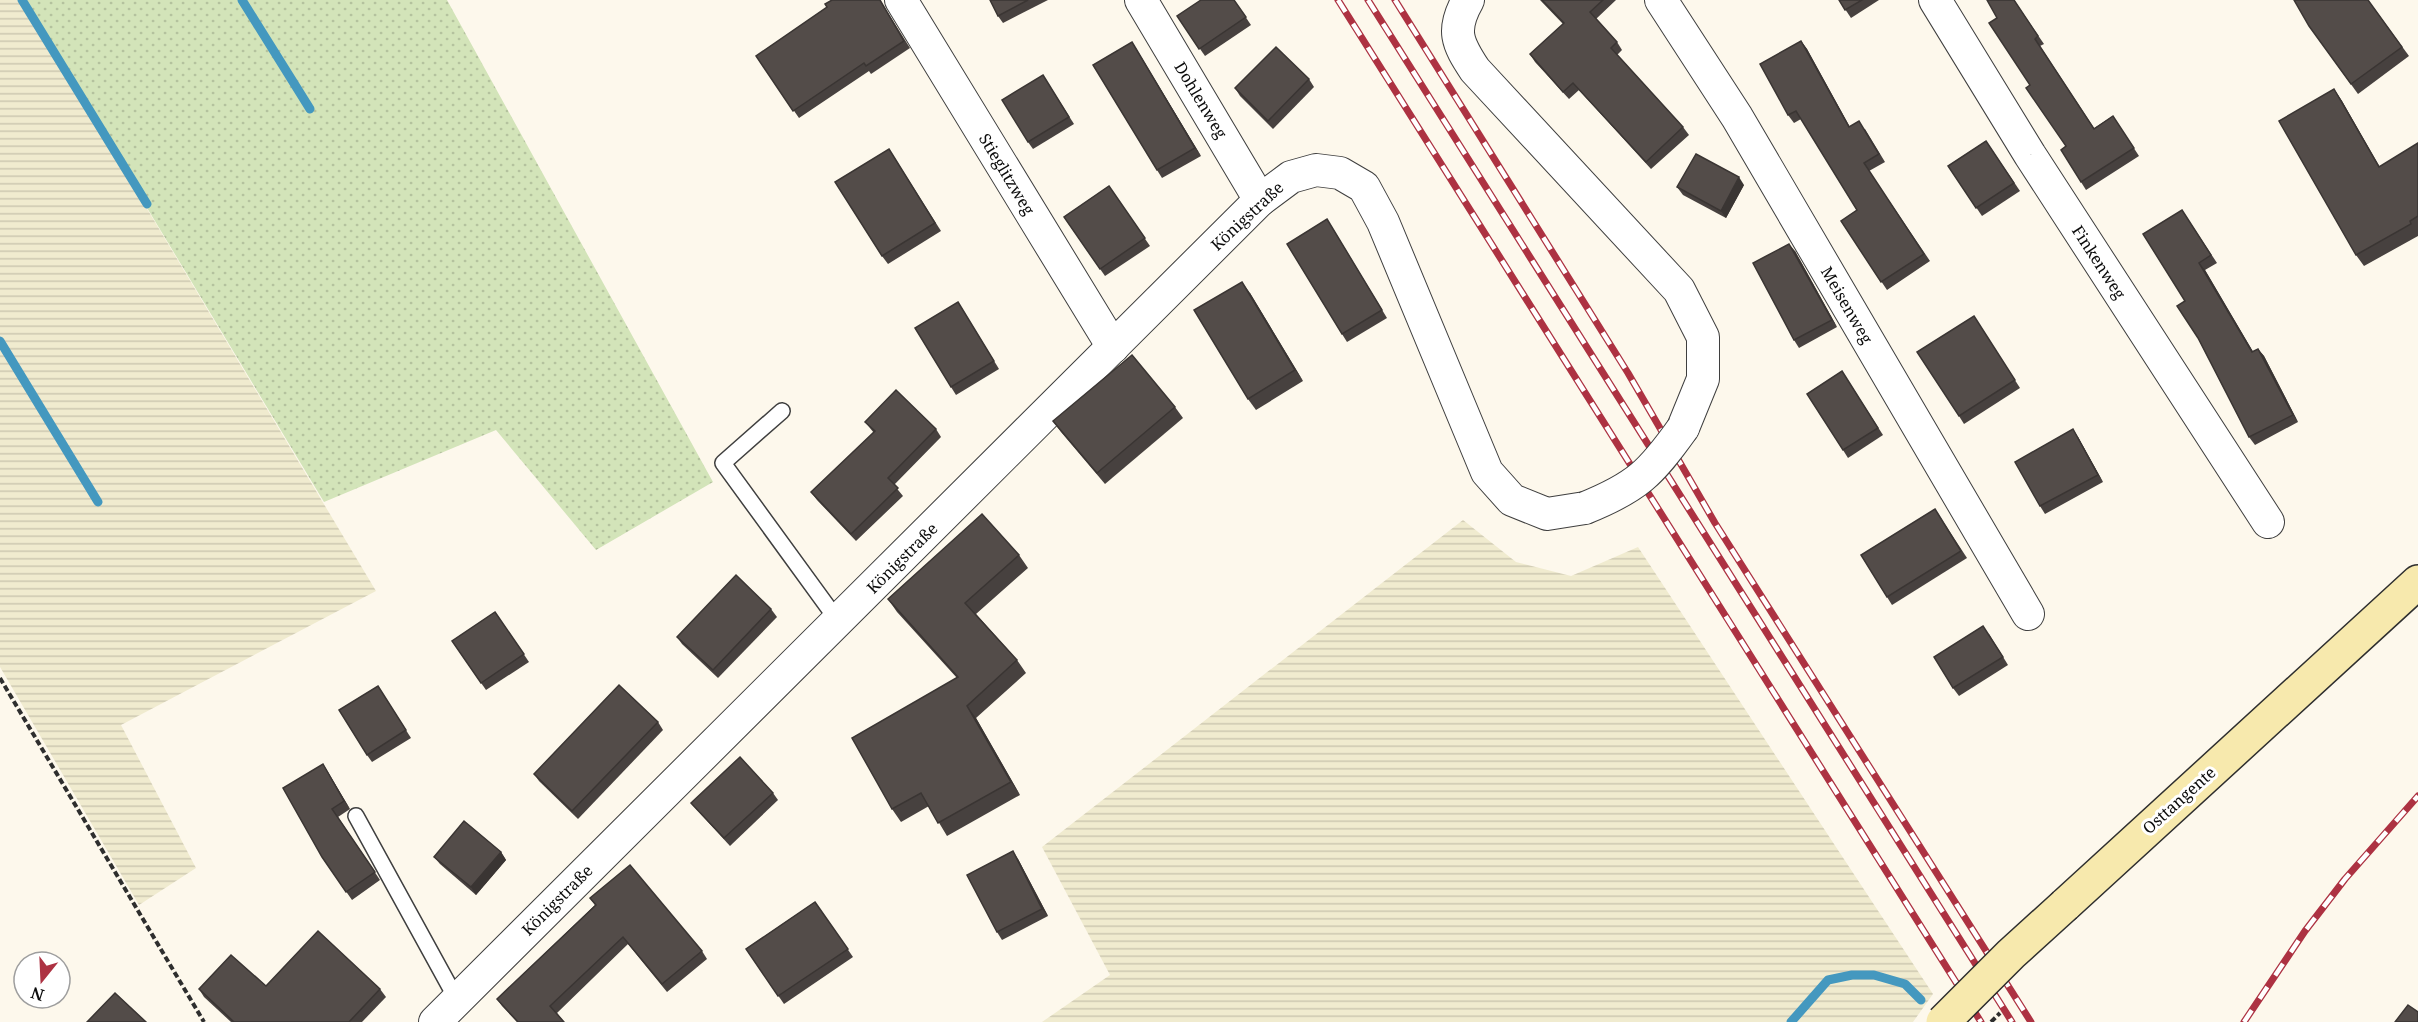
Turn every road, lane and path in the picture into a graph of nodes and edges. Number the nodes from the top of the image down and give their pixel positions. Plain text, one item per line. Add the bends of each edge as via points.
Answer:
1 (901, 0) edge
2 (1141, 0) edge
3 (1468, 0) edge
4 (1661, 0) edge
5 (1935, 0) edge
6 (1260, 200) junction
7 (1113, 347) junction
8 (782, 411) dead end
9 (2268, 522) dead end
10 (2418, 582) edge
11 (2028, 614) dead end
12 (838, 621) junction
13 (0, 678) edge
14 (356, 816) dead end
15 (457, 999) junction
16 (204, 1022) edge
17 (435, 1022) edge
18 (1943, 1022) edge

1 - 7 street, Stieglitzweg
2 - 6 street, Dohlenweg
3 - 6 street, Königstraße, bridge via 1456,33 1475,70 1679,290 1703,337 1703,379 1683,428 1643,478 1616,496 1585,508 1547,514 1512,500 1487,472 1383,222 1364,187 1340,173 1316,170 1291,177
4 - 11 street, Meisenweg via 1737,117
5 - 9 street, Finkenweg via 2030,155
6 - 7 street, Königstraße
7 - 12 street, Königstraße
8 - 12 lane via 723,463
10 - 18 main road, Osttangente, bridge via 2011,954
12 - 15 street, Königstraße
13 - 16 path
14 - 15 lane
15 - 17 street, Königstraße

